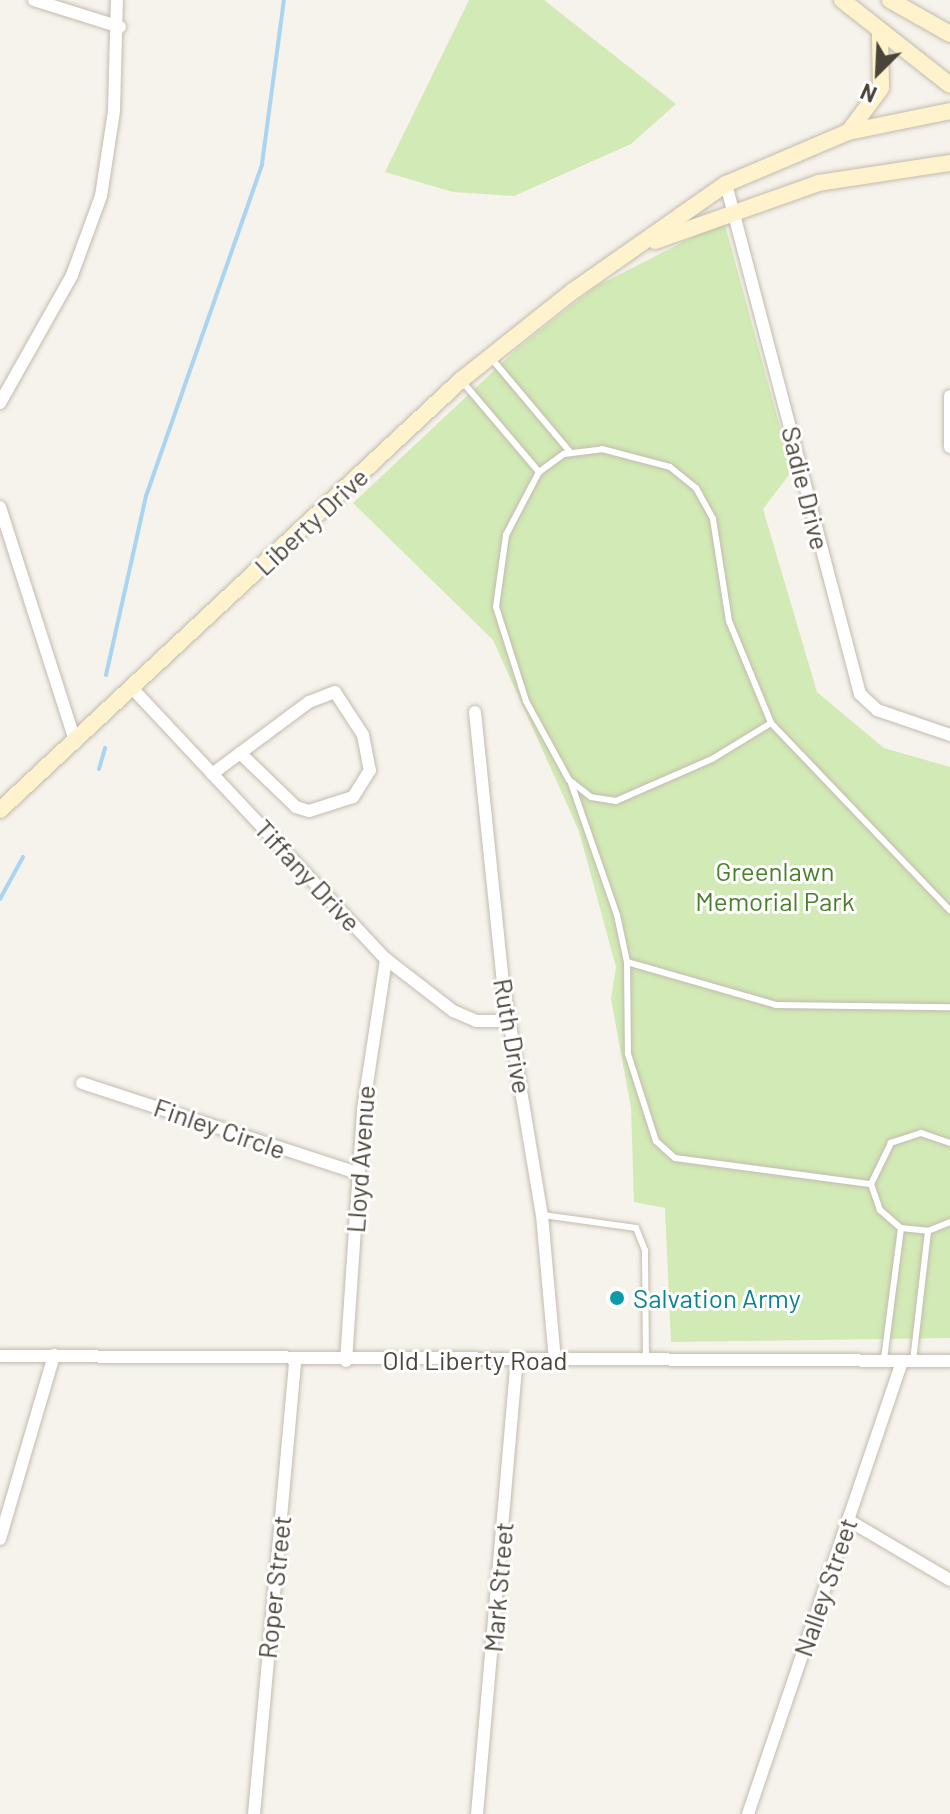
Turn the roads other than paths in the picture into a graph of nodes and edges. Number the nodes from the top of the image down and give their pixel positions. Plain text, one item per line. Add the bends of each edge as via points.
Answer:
1 (34, 0) edge
2 (117, 0) edge
3 (842, 0) edge
4 (890, 0) edge
5 (120, 27) junction
6 (950, 34) edge
7 (880, 35) junction
8 (950, 85) edge
9 (950, 111) edge
10 (848, 132) junction
11 (950, 163) edge
12 (726, 184) junction
13 (736, 208) junction
14 (635, 249) junction
15 (488, 356) junction
16 (461, 380) junction
17 (950, 396) edge
18 (0, 403) edge
19 (950, 447) edge
20 (571, 453) junction
21 (539, 472) junction
22 (0, 507) edge
23 (132, 688) junction
24 (475, 712) dead end
25 (771, 723) junction
26 (950, 735) edge
27 (75, 741) junction
28 (240, 753) junction
29 (212, 774) junction
30 (569, 780) junction
31 (0, 810) edge
32 (950, 910) edge
33 (386, 959) junction
34 (627, 962) junction
35 (950, 1007) edge
36 (509, 1021) junction
37 (82, 1083) dead end
38 (950, 1143) edge
39 (358, 1173) junction
40 (871, 1184) junction
41 (549, 1216) junction
42 (950, 1222) edge
43 (901, 1228) junction
44 (928, 1231) junction
45 (54, 1355) junction
46 (0, 1356) edge
47 (517, 1360) junction
48 (555, 1360) junction
49 (646, 1360) junction
50 (884, 1360) junction
51 (295, 1361) junction
52 (346, 1361) junction
53 (907, 1361) junction
54 (950, 1361) edge
55 (848, 1520) junction
56 (0, 1539) edge
57 (950, 1580) edge
58 (254, 1814) edge
59 (477, 1814) edge
60 (748, 1814) edge

1 - 5 street
2 - 5 street
3 - 7 main road
4 - 6 main road
5 - 18 street via 101,196 72,275
7 - 8 main road
7 - 10 main road via 881,88
9 - 10 main road, Liberty Drive
10 - 12 main road, Liberty Drive
11 - 13 main road, Liberty Drive via 819,183
12 - 13 street, Sadie Drive
12 - 14 main road, Liberty Drive
13 - 14 main road, Liberty Drive
13 - 26 street, Sadie Drive via 860,694 877,710
14 - 15 main road, Liberty Drive
15 - 16 main road, Liberty Drive
15 - 20 lane
16 - 21 lane
16 - 23 main road, Liberty Drive
17 - 19 street
20 - 21 lane
20 - 25 lane via 632,454 670,467 696,488 713,519 729,621
21 - 30 lane via 506,535 496,607 526,701
22 - 27 street
23 - 27 main road, Liberty Drive
23 - 29 street, Tiffany Drive
24 - 36 street, Ruth Drive
25 - 30 lane via 712,759 616,801 591,797
25 - 32 lane
27 - 31 main road, Liberty Drive
28 - 28 street via 296,807 309,811 353,797 370,770 363,735 335,692 309,702
28 - 29 street
29 - 33 street, Tiffany Drive
30 - 34 lane
33 - 36 street, Tiffany Drive via 453,1011 476,1021
33 - 39 street, Lloyd Avenue
34 - 35 lane via 776,1005
34 - 40 lane via 628,1054 656,1141 675,1158
36 - 41 street, Ruth Drive
37 - 39 street, Finley Circle
38 - 40 lane via 905,1135 880,1154
39 - 52 street, Lloyd Avenue
40 - 43 lane via 880,1210
41 - 48 street, Ruth Drive
41 - 49 lane via 636,1228 645,1250
42 - 44 lane
43 - 44 lane
43 - 50 lane
44 - 53 lane
45 - 46 street, Old Liberty Road
45 - 51 street, Old Liberty Road
45 - 56 street
47 - 48 street, Old Liberty Road
47 - 52 street, Old Liberty Road
47 - 59 street, Mark Street
48 - 49 street, Old Liberty Road
49 - 50 street, Old Liberty Road
50 - 53 street, Old Liberty Road
51 - 52 street, Old Liberty Road
51 - 58 street, Roper Street
53 - 54 street, Old Liberty Road
53 - 55 street, Nalley Street
55 - 57 street
55 - 60 street, Nalley Street

